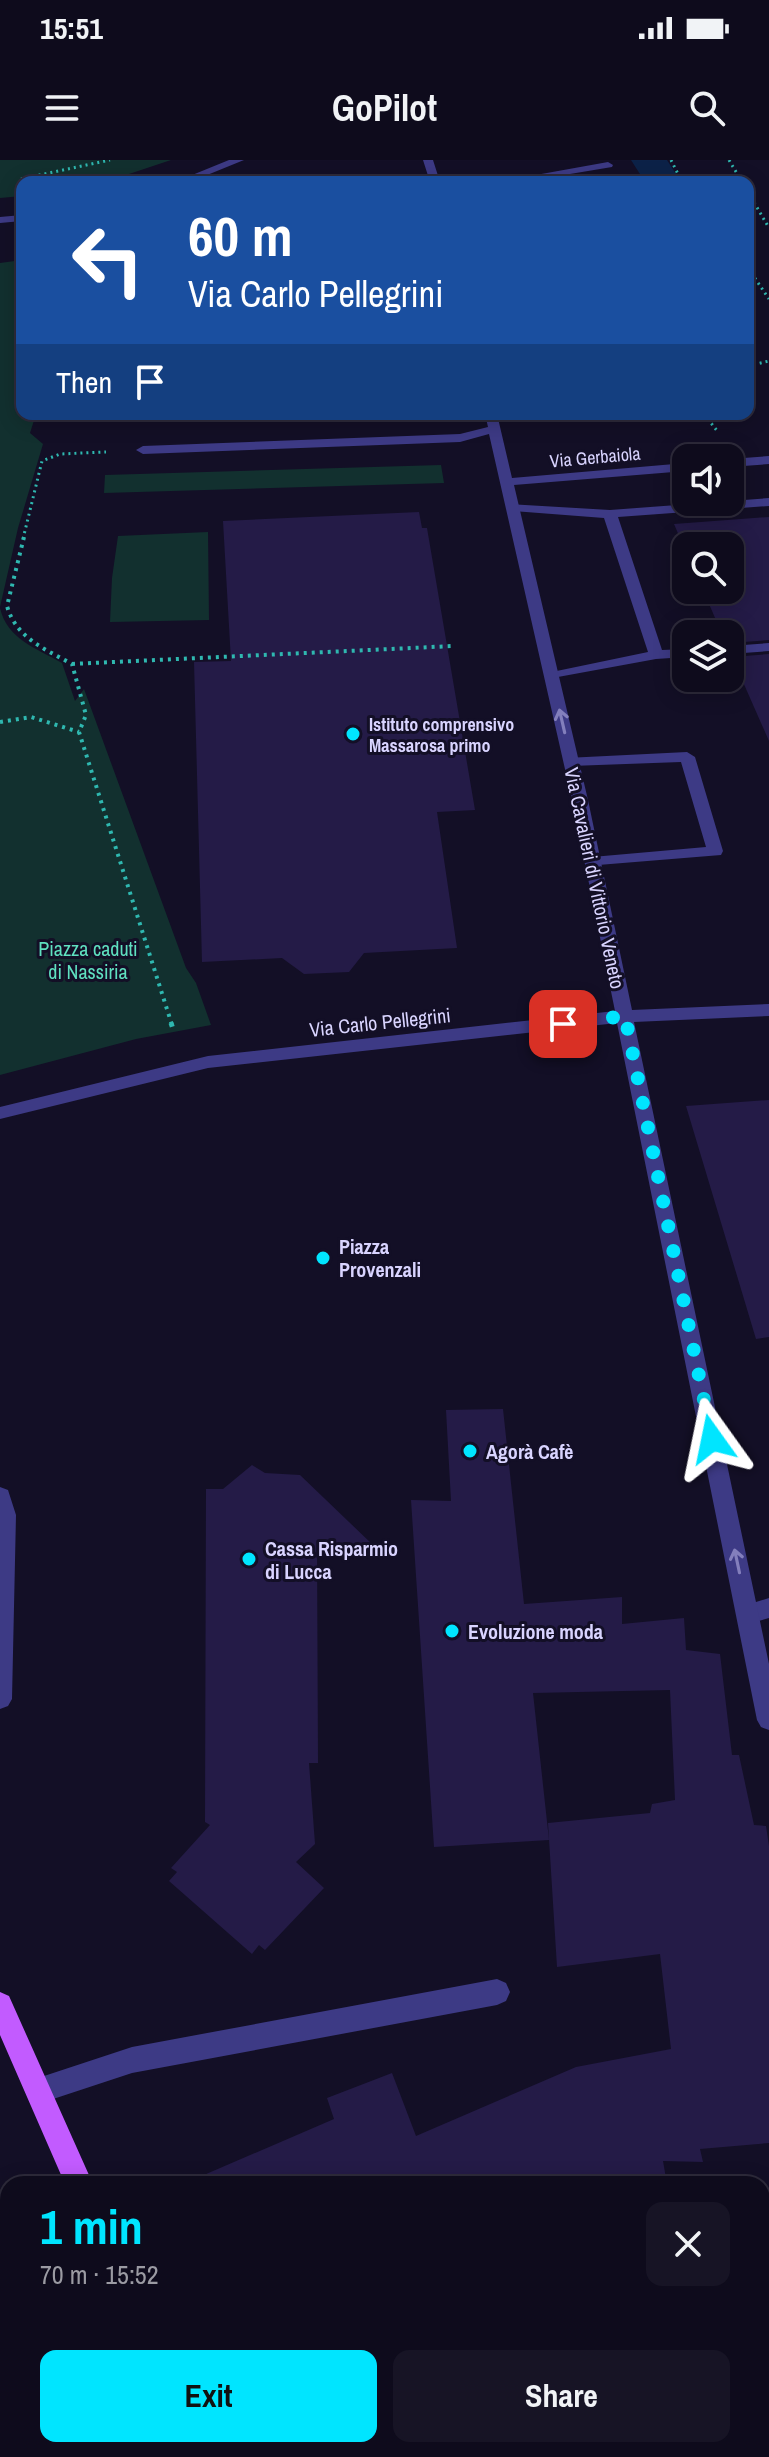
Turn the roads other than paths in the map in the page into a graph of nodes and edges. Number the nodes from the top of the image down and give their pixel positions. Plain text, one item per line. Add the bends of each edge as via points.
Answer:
1 (239, 160) edge
2 (608, 165) dead end
3 (196, 176) edge
4 (539, 176) edge
5 (492, 420) edge
6 (494, 429) junction
7 (143, 450) road end
8 (769, 460) edge
9 (744, 462) edge
10 (672, 468) edge
11 (508, 482) junction
12 (769, 502) edge
13 (513, 507) junction
14 (610, 514) junction
15 (769, 647) edge
16 (744, 649) edge
17 (672, 654) edge
18 (656, 655) junction
19 (552, 676) junction
20 (571, 761) junction
21 (592, 862) junction
22 (769, 1010) edge
23 (625, 1016) junction
24 (0, 1113) edge
25 (0, 1496) edge
26 (758, 1611) edge
27 (0, 1699) edge
28 (769, 1720) edge
29 (497, 1992) dead end
30 (0, 2005) edge
31 (38, 2091) junction
32 (75, 2176) edge

1 - 3 street
2 - 4 street
5 - 6 street, Via Cavalieri di Vittorio Veneto
6 - 7 street via 460,438
6 - 11 street, Via Cavalieri di Vittorio Veneto
8 - 9 street
10 - 11 street, Via Gerbaiola
11 - 13 street, Via Cavalieri di Vittorio Veneto
12 - 14 street
13 - 14 street
13 - 19 street, Via Cavalieri di Vittorio Veneto
14 - 18 street
15 - 16 street
17 - 18 street
18 - 19 street
20 -> 19 street, Via Cavalieri di Vittorio Veneto
20 - 21 street, Via Cavalieri di Vittorio Veneto
20 - 21 street via 687,757 715,851
21 - 23 street, Via Cavalieri di Vittorio Veneto
22 - 23 street, Via Carlo Pellegrini
23 - 24 street, Via Carlo Pellegrini via 208,1062
26 -> 23 street, Via Cavalieri di Vittorio Veneto
25 - 27 street via 5,1515
26 - 28 street, Via Cavalieri di Vittorio Veneto
29 - 31 street via 132,2060
30 - 31 main road
31 - 32 main road

